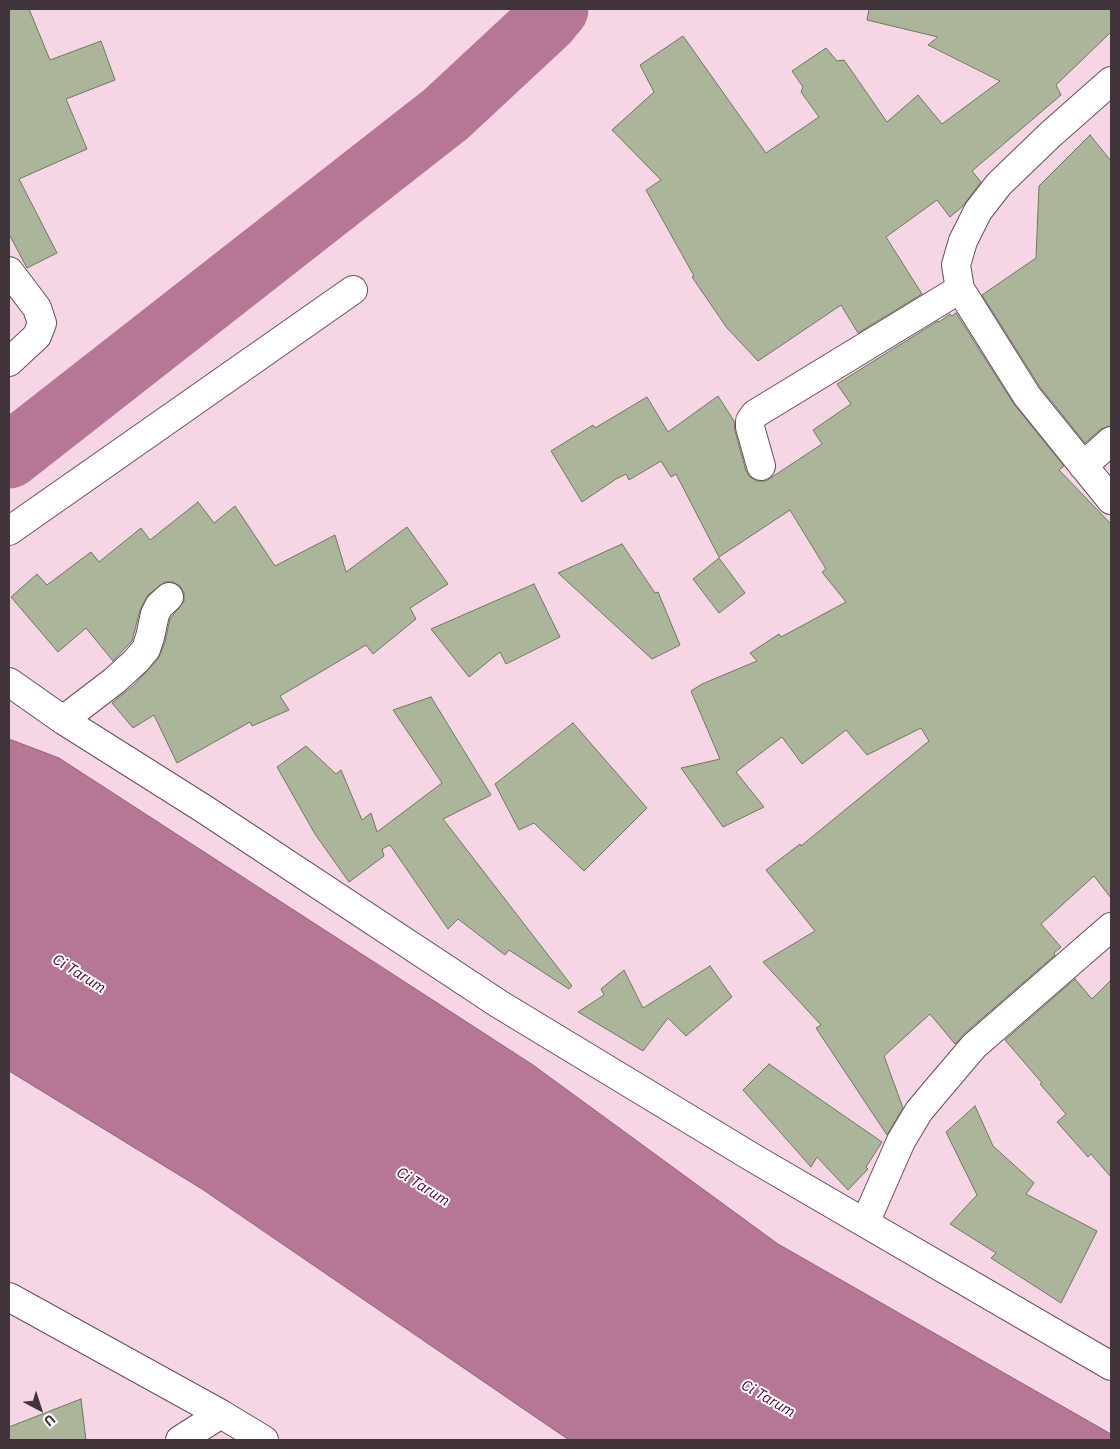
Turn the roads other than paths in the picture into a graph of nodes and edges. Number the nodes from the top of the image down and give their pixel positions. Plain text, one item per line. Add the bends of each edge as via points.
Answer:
1 (1111, 81) edge
2 (9, 270) edge
3 (960, 289) junction
4 (353, 290) dead end
5 (9, 362) edge
6 (1111, 441) edge
7 (761, 466) dead end
8 (1082, 466) junction
9 (1111, 500) edge
10 (9, 531) edge
11 (169, 597) dead end
12 (9, 682) edge
13 (63, 720) junction
14 (1111, 927) edge
15 (864, 1223) junction
16 (9, 1297) edge
17 (1111, 1366) edge
18 (221, 1414) junction
19 (180, 1440) edge
20 (264, 1440) edge

1 - 3 street via 999,184 978,211 959,252 956,265
2 - 5 street via 37,308 42,323 37,336
3 - 7 street via 755,414 750,427
3 - 8 street via 1026,396
4 - 10 street
6 - 8 street
8 - 9 street
11 - 13 street via 159,606 146,649 136,661
12 - 13 street
13 - 15 street via 499,1004
14 - 15 street via 974,1046 919,1111 901,1141
15 - 17 street
16 - 18 street
18 - 19 street
18 - 20 street

